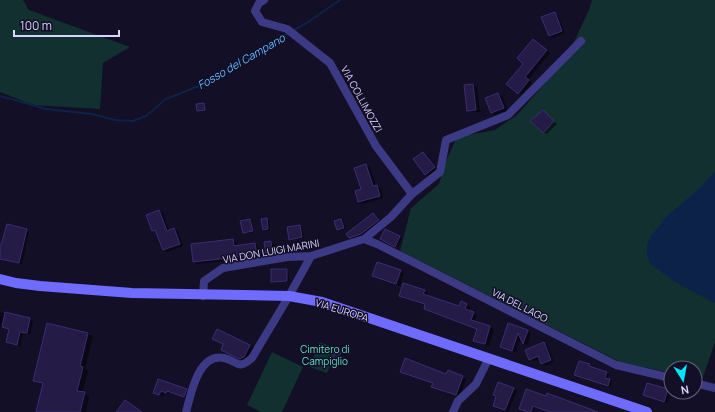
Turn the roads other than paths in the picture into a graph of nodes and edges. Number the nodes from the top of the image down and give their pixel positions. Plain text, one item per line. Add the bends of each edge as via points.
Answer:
1 (264, 0) edge
2 (581, 41) dead end
3 (412, 194) junction
4 (364, 239) junction
5 (311, 256) junction
6 (0, 279) edge
7 (203, 296) junction
8 (289, 296) junction
9 (489, 358) junction
10 (663, 376) edge
11 (703, 385) edge
12 (715, 388) edge
13 (186, 412) edge
14 (453, 412) edge
15 (647, 412) edge

1 - 3 street, VIA COLLIMOZZI via 255,11 262,22 290,32 330,63 376,146
2 - 3 street, VIA DON LUIGI MARINI via 508,115 446,140 440,172
3 - 4 street, VIA DON LUIGI MARINI via 391,217
4 - 5 street, VIA DON LUIGI MARINI
4 - 10 street, VIA DEL LAGO via 616,365
5 - 7 street, VIA DON LUIGI MARINI via 287,257 223,268 204,281
5 - 8 street
6 - 7 main road, VIA EUROPA via 40,286
7 - 8 main road, VIA EUROPA
8 - 9 main road, VIA EUROPA via 322,302
8 - 13 street via 252,358 244,365 224,358 212,359 206,363 192,388
9 - 14 street via 476,384 458,401
9 - 15 main road, VIA EUROPA
11 - 12 street

